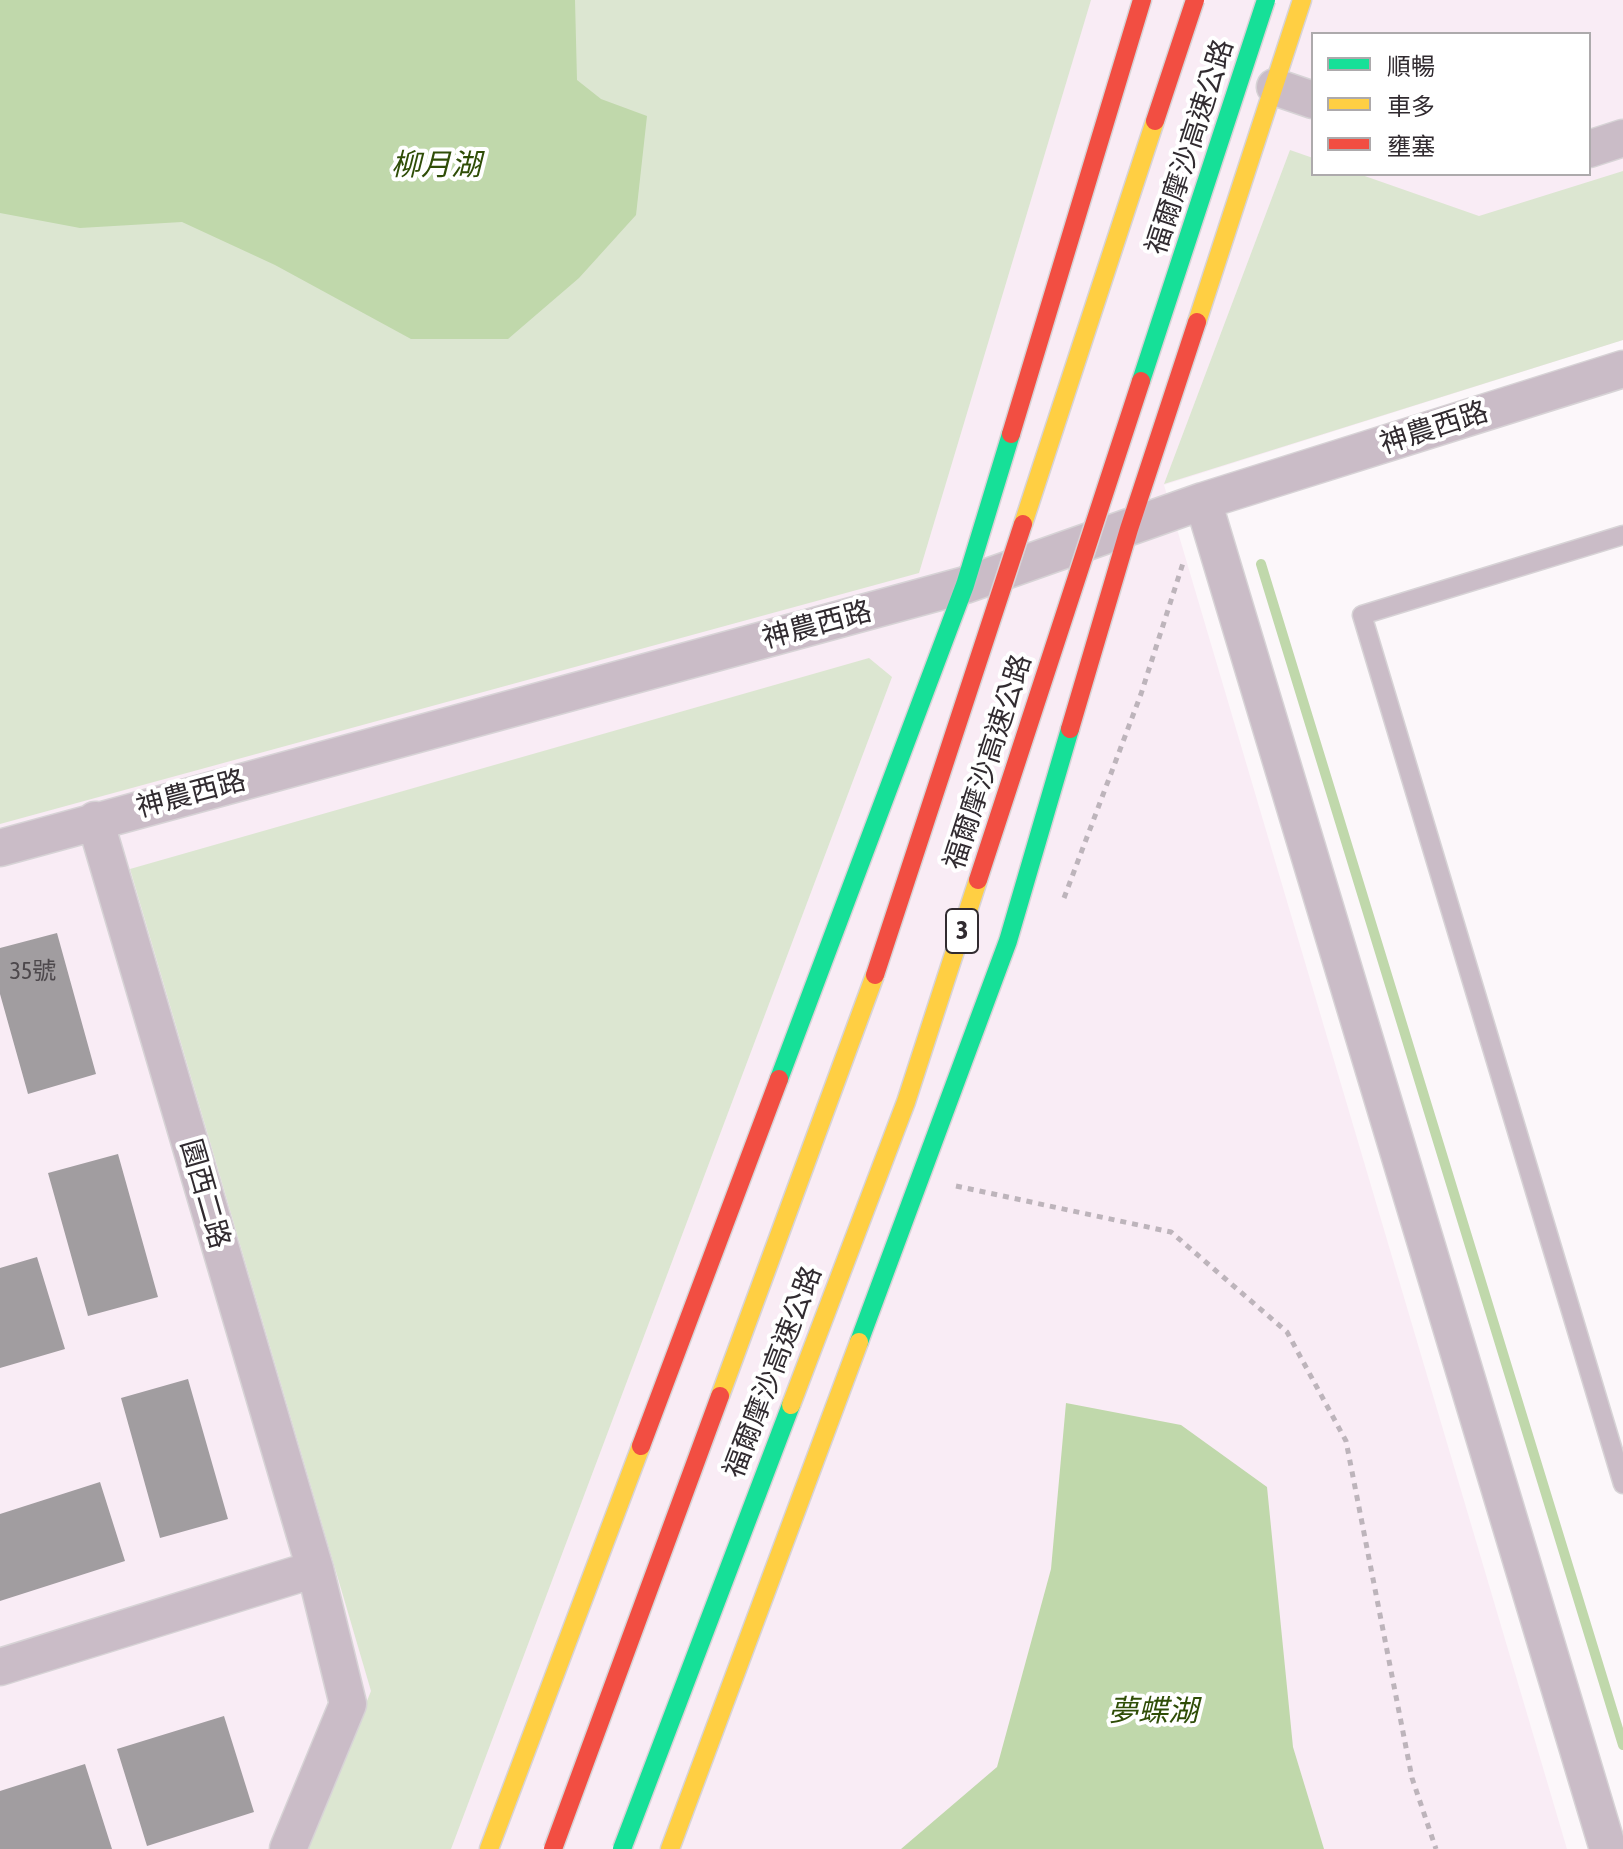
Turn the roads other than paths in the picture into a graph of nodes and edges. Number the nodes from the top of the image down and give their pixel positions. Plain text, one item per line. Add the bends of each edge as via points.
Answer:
1 (1142, 0) edge
2 (1195, 0) edge
3 (1266, 0) edge
4 (1302, 0) edge
5 (1275, 87) junction
6 (1311, 99) edge
7 (1623, 138) edge
8 (1591, 148) edge
9 (1623, 369) edge
10 (1203, 501) junction
11 (1129, 529) junction
12 (1623, 535) edge
13 (965, 585) junction
14 (95, 820) junction
15 (0, 848) edge
16 (1623, 1484) edge
17 (315, 1569) junction
18 (0, 1667) edge
19 (288, 1849) edge
20 (489, 1849) edge
21 (553, 1849) edge
22 (622, 1849) edge
23 (670, 1849) edge
24 (1608, 1849) edge

1 - 13 main road
2 - 21 main road, 福爾摩沙高速公路, bridge via 878,968
3 - 22 main road, 福爾摩沙高速公路 / 3, bridge via 906,1102
4 - 5 main road
5 - 6 street
5 - 11 main road
7 - 8 street
9 - 10 street, 神農西路
10 - 11 street, 神農西路
10 - 24 street
11 - 13 street, 神農西路
11 - 23 main road via 1008,941
12 - 16 lane via 1362,615
13 - 14 street, 神農西路
13 - 20 main road
14 - 15 street, 神農西路
14 - 17 street, 園西二路
17 - 18 street
17 - 19 street, 園西二路 via 348,1704

